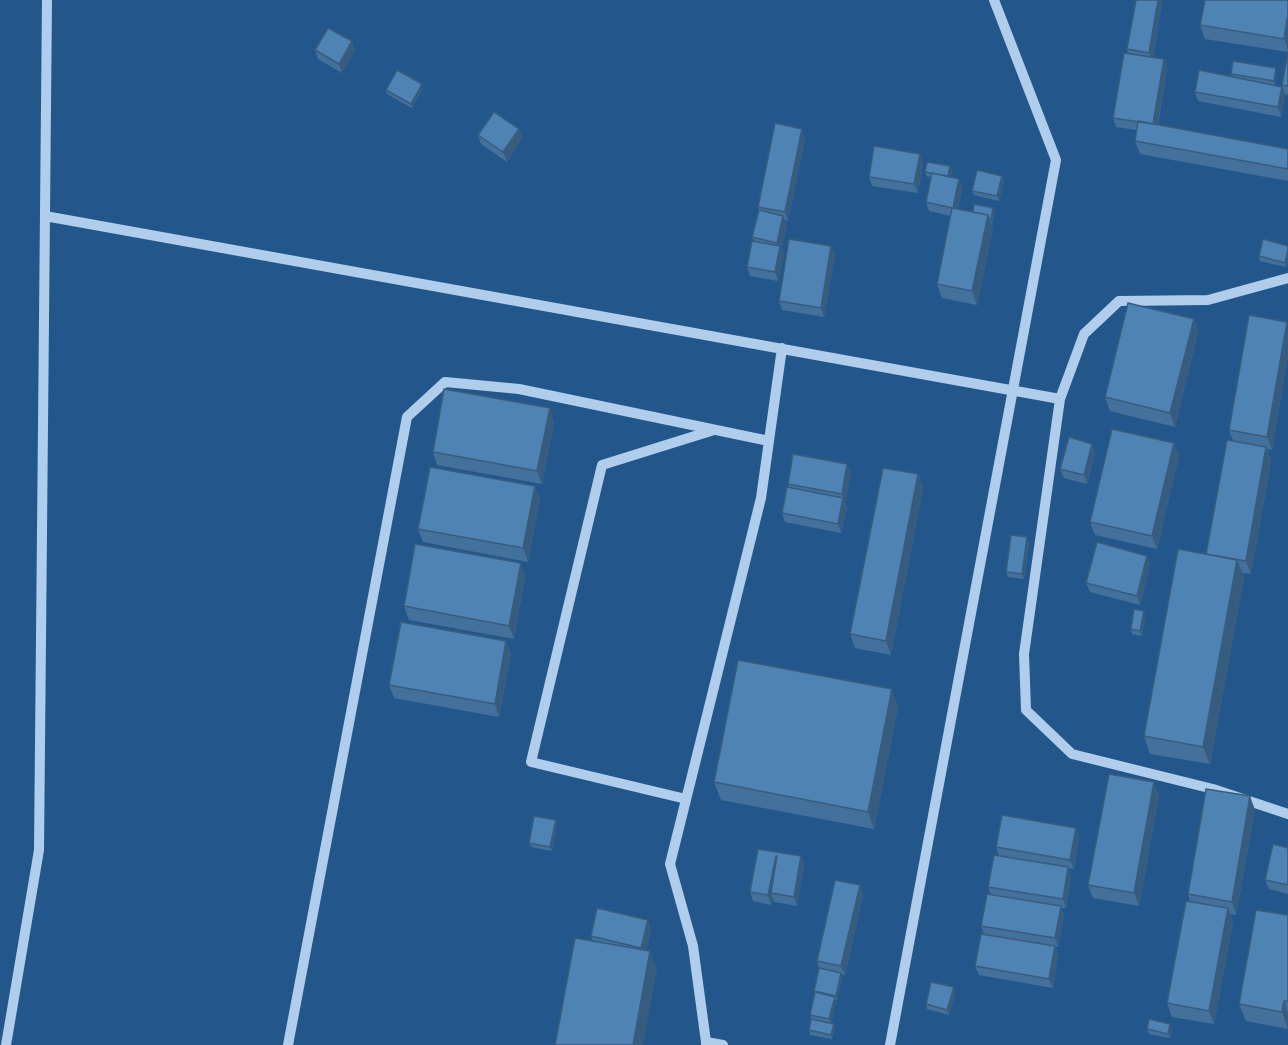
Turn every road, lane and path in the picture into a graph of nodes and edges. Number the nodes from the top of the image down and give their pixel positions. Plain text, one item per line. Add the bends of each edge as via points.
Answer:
1 (47, 0) edge
2 (994, 0) edge
3 (45, 216) junction
4 (1288, 278) edge
5 (782, 348) junction
6 (1013, 390) junction
7 (1060, 399) junction
8 (715, 429) junction
9 (769, 441) junction
10 (686, 799) junction
11 (1288, 814) edge
12 (706, 1043) edge
13 (6, 1045) edge
14 (288, 1045) edge
15 (723, 1045) edge
16 (890, 1045) edge

1 - 3 lane
2 - 6 lane via 1056,160
3 - 5 lane
3 - 13 lane via 39,850
4 - 7 lane via 1208,300 1119,301 1084,334
5 - 6 lane
5 - 9 lane
6 - 7 lane
6 - 16 lane
7 - 11 lane via 1024,654 1026,710 1072,754 1213,789
8 - 9 lane
8 - 10 lane via 602,465 531,762
8 - 14 lane via 519,389 445,382 407,417
9 - 10 lane via 761,498
10 - 12 lane via 670,864 693,946
12 - 15 lane

